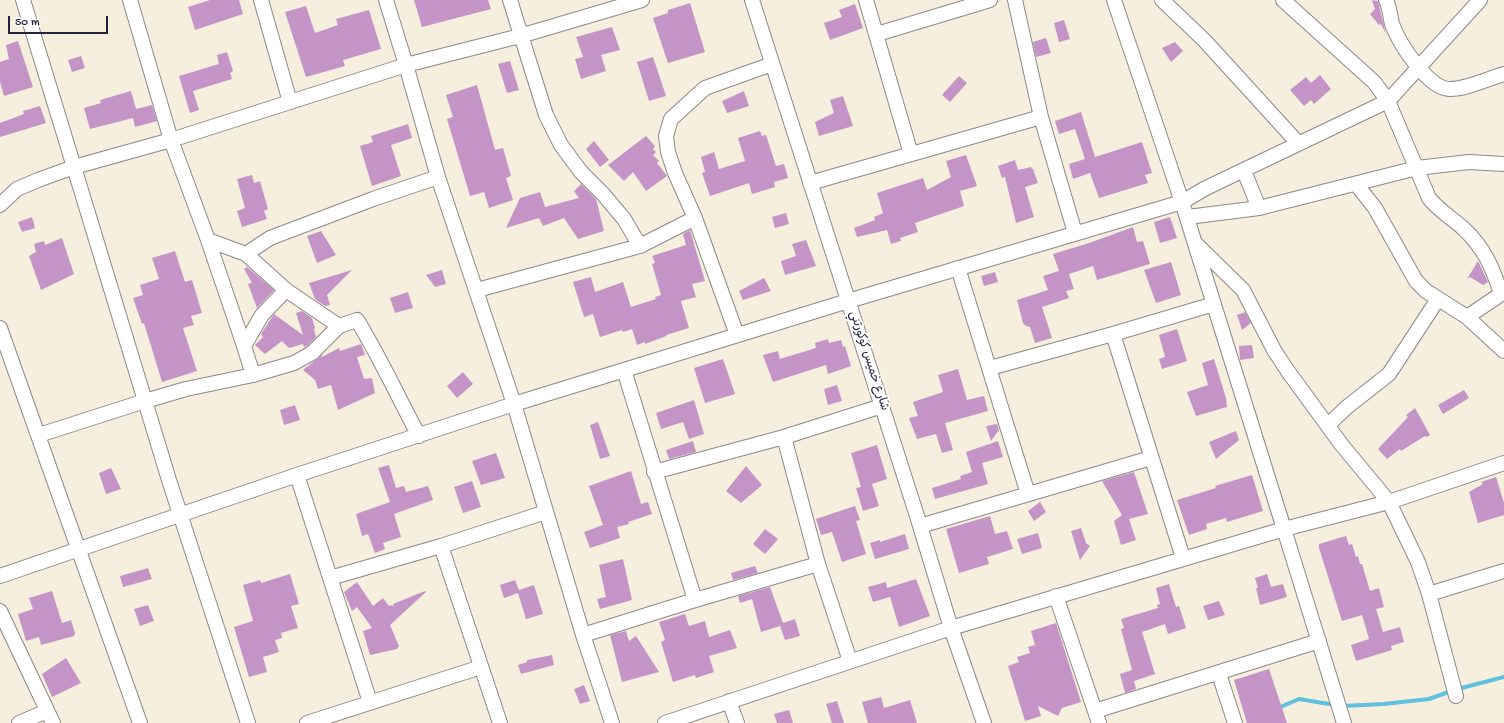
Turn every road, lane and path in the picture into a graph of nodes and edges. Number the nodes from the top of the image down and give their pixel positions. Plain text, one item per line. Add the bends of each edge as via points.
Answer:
1 (22, 0) edge
2 (130, 0) edge
3 (261, 0) edge
4 (386, 0) edge
5 (510, 0) edge
6 (642, 0) edge
7 (752, 0) edge
8 (866, 0) edge
9 (990, 0) edge
10 (1015, 0) edge
11 (1114, 0) edge
12 (1162, 0) edge
13 (1283, 0) edge
14 (1386, 0) edge
15 (1480, 0) edge
16 (877, 34) junction
17 (520, 36) junction
18 (772, 64) junction
19 (406, 65) junction
20 (1419, 67) junction
21 (1504, 74) edge
22 (1388, 101) junction
23 (290, 102) junction
24 (1041, 117) junction
25 (170, 140) junction
26 (1298, 143) junction
27 (911, 154) junction
28 (1504, 164) edge
29 (74, 168) junction
30 (1417, 168) junction
31 (1244, 171) junction
32 (438, 177) junction
33 (810, 183) junction
34 (1356, 184) junction
35 (1182, 202) junction
36 (0, 205) edge
37 (1259, 208) junction
38 (1188, 217) junction
39 (695, 218) junction
40 (1075, 233) junction
41 (208, 240) junction
42 (1196, 244) junction
43 (640, 246) junction
44 (246, 254) junction
45 (958, 268) junction
46 (286, 290) junction
47 (477, 290) junction
48 (1503, 293) edge
49 (1438, 299) junction
50 (848, 301) junction
51 (1214, 304) junction
52 (1467, 317) junction
53 (339, 326) junction
54 (0, 328) edge
55 (1113, 334) junction
56 (737, 335) junction
57 (244, 346) junction
58 (1504, 351) edge
59 (990, 368) junction
60 (624, 370) junction
61 (253, 375) junction
62 (145, 401) junction
63 (514, 404) junction
64 (882, 406) junction
65 (1328, 425) junction
66 (39, 435) junction
67 (419, 436) junction
68 (784, 437) junction
69 (1151, 458) junction
70 (1504, 463) edge
71 (654, 472) junction
72 (297, 475) junction
73 (1028, 494) junction
74 (1389, 502) junction
75 (546, 512) junction
76 (181, 514) junction
77 (920, 526) junction
78 (1284, 529) junction
79 (441, 546) junction
80 (80, 550) junction
81 (1183, 558) junction
82 (818, 564) junction
83 (1504, 571) edge
84 (0, 576) edge
85 (330, 578) junction
86 (1429, 594) junction
87 (1056, 596) junction
88 (694, 600) junction
89 (0, 611) edge
90 (951, 628) junction
91 (583, 635) junction
92 (1319, 641) junction
93 (850, 661) junction
94 (481, 667) junction
95 (1219, 674) junction
96 (1456, 696) dead end
97 (729, 701) junction
98 (370, 702) junction
99 (50, 717) edge
100 (1097, 717) edge
101 (19, 723) edge
102 (140, 723) edge
103 (248, 723) edge
104 (307, 723) edge
105 (500, 723) edge
106 (612, 723) edge
107 (665, 723) edge
108 (737, 723) edge
109 (984, 723) edge
110 (1235, 723) edge
111 (1344, 723) edge

1 - 29 street
2 - 25 street
3 - 23 street
4 - 19 street
5 - 17 street
6 - 17 street
7 - 18 street, شارع خميس كوكورتني
8 - 16 street
9 - 16 street
10 - 24 street
11 - 35 street
12 - 26 street via 1205,41
13 - 22 street via 1374,82
14 - 20 street via 1398,38
15 - 20 street
16 - 27 street
17 - 19 street
17 - 43 street via 546,115 561,145 581,172 624,218
18 - 33 street, شارع خميس كوكورتني
18 - 39 street via 705,88 671,119 666,136 668,152
19 - 23 street
19 - 32 street
20 - 21 street via 1433,83 1449,89
20 - 22 street
22 - 26 street
22 - 30 street
23 - 25 street
24 - 27 street
24 - 40 street
25 - 29 street
25 - 41 street
26 - 31 street
27 - 33 street
28 - 30 street via 1469,162
29 - 36 street via 17,190
29 - 62 street
30 - 34 street
30 - 48 street via 1429,198 1438,209 1463,228 1486,254
31 - 35 street
31 - 37 street
32 - 44 street via 270,238
32 - 47 street
33 - 50 street, شارع خميس كوكورتني
34 - 37 street
34 - 49 street via 1375,208 1416,281 1426,292
35 - 38 street
35 - 40 street
37 - 38 street
38 - 42 street
39 - 43 street
39 - 56 street
40 - 45 street
41 - 44 street
41 - 57 street
42 - 51 street
42 - 65 street via 1242,290 1274,350
43 - 47 street
44 - 46 street
45 - 50 street
45 - 59 street
46 - 53 street
46 - 57 street via 262,315
47 - 63 street
48 - 52 street
49 - 52 street
49 - 65 street via 1389,374
50 - 56 street
50 - 64 street, شارع خميس كوكورتني
51 - 55 street
51 - 78 street
52 - 58 street
53 - 61 street via 312,353 294,363
53 - 67 street via 357,320
54 - 66 street
55 - 59 street
55 - 69 street
56 - 60 street
57 - 61 street
59 - 73 street
60 - 63 street
60 - 71 street
61 - 62 street via 186,389
62 - 66 street
62 - 76 street
63 - 67 street
63 - 75 street
64 - 68 street
64 - 77 street, شارع خميس كوكورتني
65 - 74 street
66 - 80 street
67 - 72 street
68 - 71 street
68 - 82 street
69 - 73 street
69 - 81 street
70 - 74 street
71 - 88 street
72 - 76 street
72 - 85 street
73 - 77 street
74 - 78 street
74 - 86 street via 1418,562
75 - 79 street
75 - 91 street
76 - 80 street
76 - 103 street
77 - 90 street, شارع خميس كوكورتني
78 - 81 street
78 - 92 street
79 - 85 street
79 - 94 street
80 - 84 street
80 - 102 street via 111,646
81 - 87 street
82 - 88 street
82 - 93 street
83 - 86 street
85 - 98 street
86 - 96 street
87 - 90 street
87 - 100 street
88 - 91 street
89 - 99 street
90 - 93 street
90 - 109 street, شارع خميس كوكورتني
91 - 106 street
92 - 95 street
92 - 111 street
93 - 97 street
94 - 98 street
94 - 105 street
95 - 100 street
95 - 110 street
97 - 107 street
97 - 108 street
98 - 104 street
99 - 101 street

